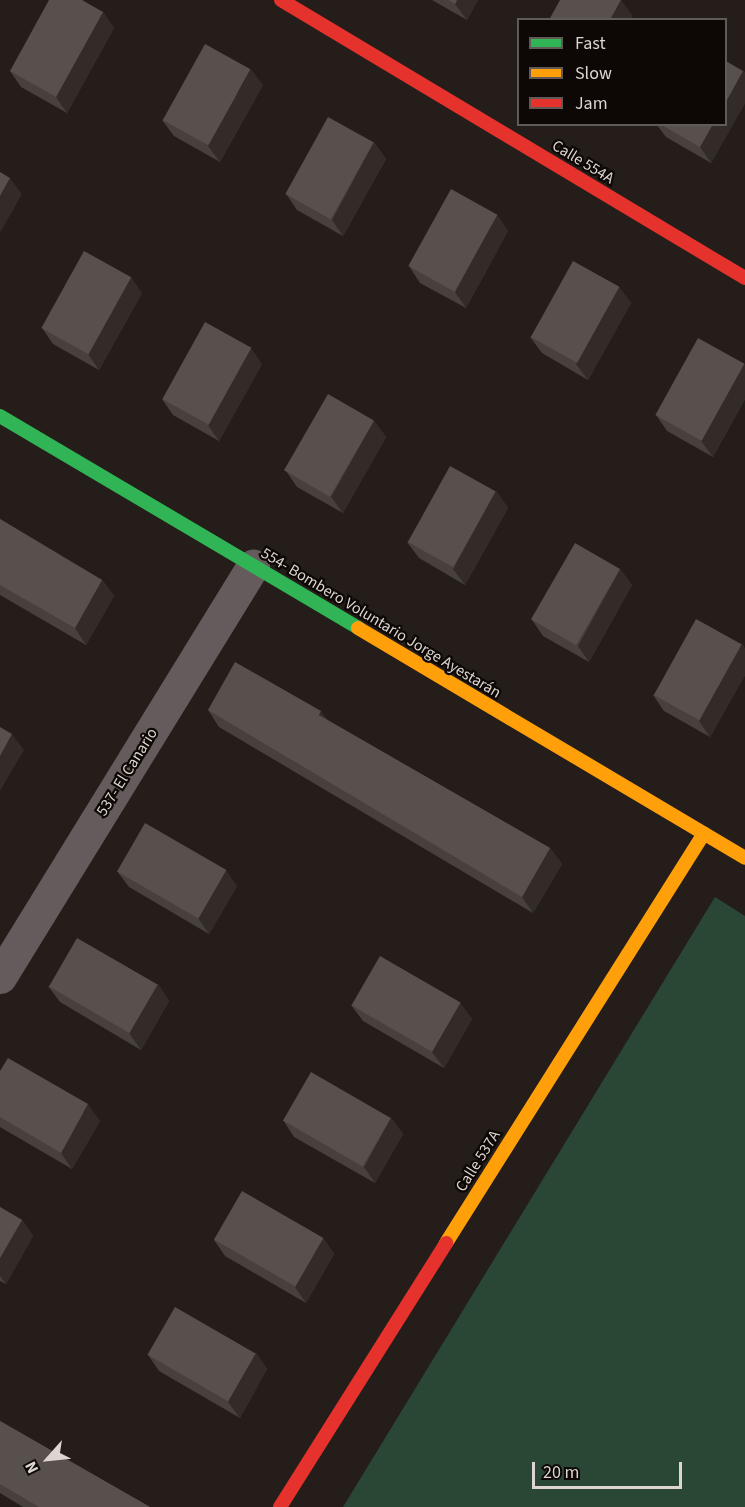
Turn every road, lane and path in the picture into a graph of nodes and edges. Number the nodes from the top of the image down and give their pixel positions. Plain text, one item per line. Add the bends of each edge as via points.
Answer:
1 (281, 0) edge
2 (745, 278) edge
3 (0, 416) edge
4 (253, 566) junction
5 (704, 833) junction
6 (745, 858) edge
7 (0, 977) edge
8 (280, 1507) edge

1 - 2 street, Calle 554A
3 - 4 street, 554- Bombero Voluntario Jorge Ayestarán
4 - 5 street, 554- Bombero Voluntario Jorge Ayestarán
4 - 7 street, 537- El Canario
5 - 6 street, 554- Bombero Voluntario Jorge Ayestarán
5 - 8 street, Calle 537A

